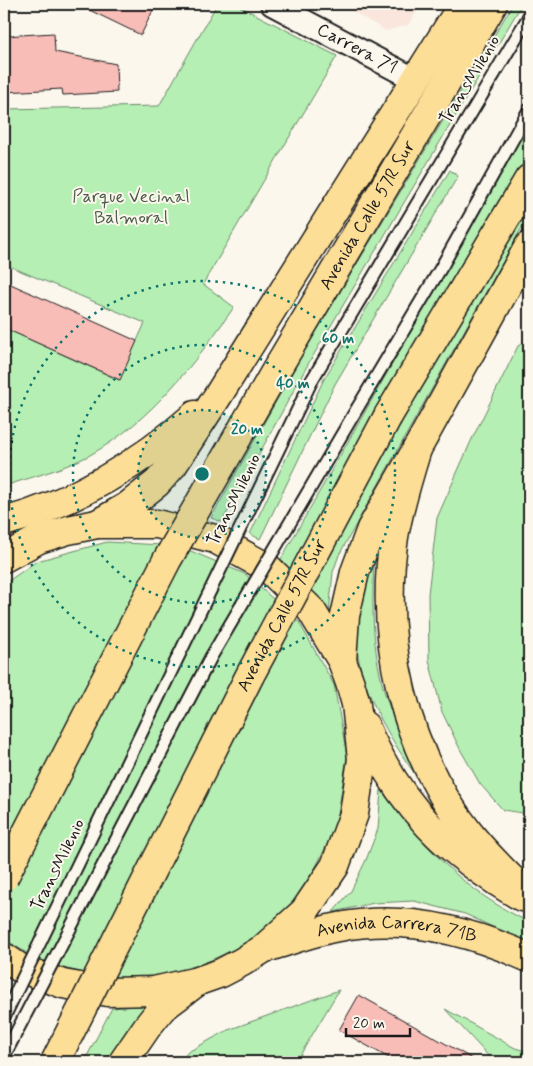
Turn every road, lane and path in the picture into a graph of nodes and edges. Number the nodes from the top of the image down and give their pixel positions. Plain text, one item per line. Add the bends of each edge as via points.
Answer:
1 (463, 4) edge
2 (493, 4) edge
3 (287, 7) edge
4 (529, 16) edge
5 (416, 80) junction
6 (529, 110) edge
7 (529, 179) edge
8 (529, 246) edge
9 (219, 394) junction
10 (417, 449) junction
11 (4, 522) edge
12 (97, 524) junction
13 (7, 555) edge
14 (342, 661) junction
15 (356, 704) junction
16 (4, 877) edge
17 (529, 896) edge
18 (529, 902) edge
19 (263, 949) junction
20 (4, 957) edge
21 (529, 958) edge
22 (198, 981) junction
23 (4, 1017) edge
24 (4, 1056) edge
25 (55, 1062) edge
26 (123, 1062) edge

1 - 5 main road
2 - 16 main road, Avenida Calle 57R Sur, bridge via 167,560
3 - 5 street, Carrera 71
4 - 23 lane, TransMilenio, bridge via 312,380
5 - 9 main road
6 - 24 lane, bridge via 442,266 211,657
7 - 25 main road, Avenida Calle 57R Sur, bridge via 388,416 249,677
8 - 10 main road
9 - 11 main road via 174,434 126,468 73,496
9 - 12 main road via 173,465 157,483 128,506
10 - 14 main road via 371,529 355,572 346,616
10 - 17 main road via 394,536 390,581 390,626 407,714 443,795 474,839
12 - 13 main road via 40,539
12 - 14 main road via 157,524 206,536 268,568 311,610
14 - 15 main road
15 - 18 main road via 374,748 416,813 475,868
15 - 19 main road via 362,759 354,814 335,866 304,912
19 - 21 main road, Avenida Carrera 71B via 339,926 377,922 412,924 474,936
19 - 22 main road via 235,966
20 - 22 main road via 20,968 63,984 108,992 154,991
22 - 26 main road via 162,1008

